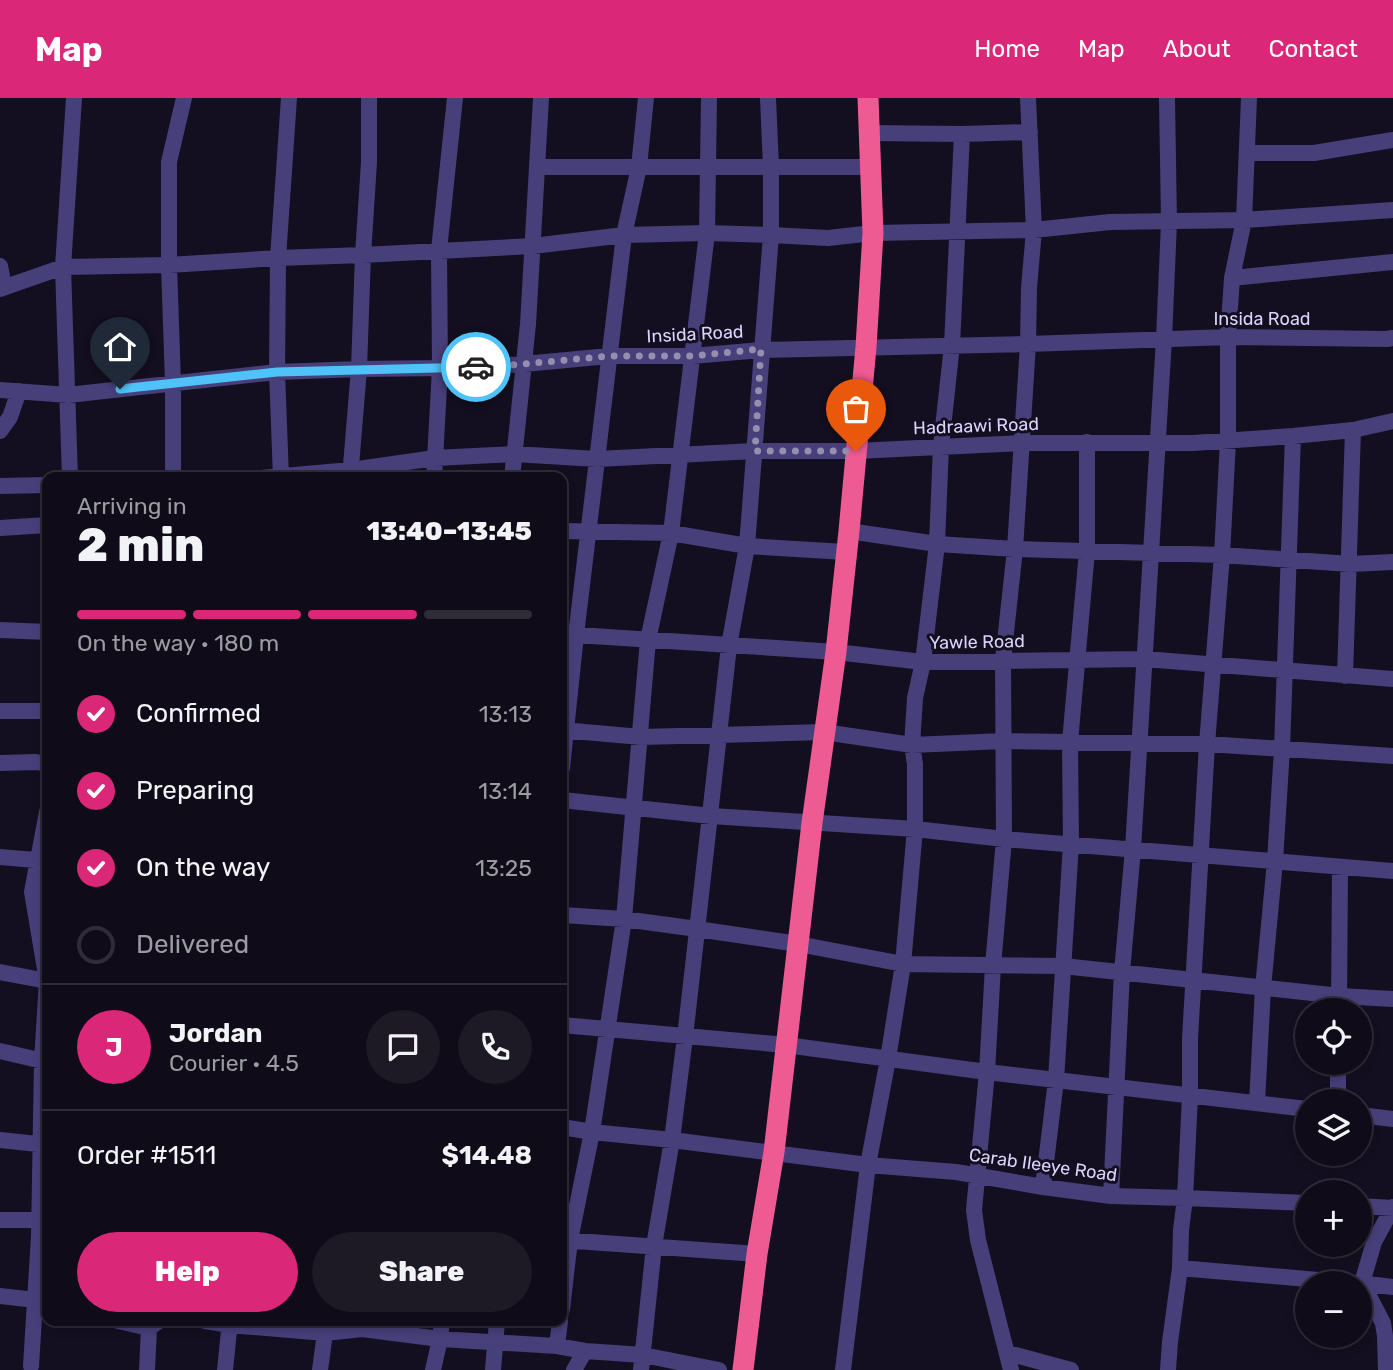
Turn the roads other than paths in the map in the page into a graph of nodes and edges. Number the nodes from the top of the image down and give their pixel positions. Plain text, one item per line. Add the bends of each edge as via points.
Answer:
1 (74, 98) edge
2 (184, 98) edge
3 (289, 98) edge
4 (369, 98) edge
5 (455, 98) edge
6 (541, 98) edge
7 (646, 98) edge
8 (709, 98) edge
9 (768, 98) edge
10 (868, 98) edge
11 (1028, 98) edge
12 (1167, 98) edge
13 (1248, 98) edge
14 (1030, 132) junction
15 (869, 134) junction
16 (962, 134) junction
17 (1393, 140) edge
18 (1247, 153) junction
19 (537, 167) junction
20 (639, 167) junction
21 (707, 167) junction
22 (771, 167) junction
23 (872, 167) junction
24 (1393, 210) edge
25 (1244, 220) junction
26 (1169, 222) junction
27 (1034, 230) junction
28 (957, 231) junction
29 (707, 233) junction
30 (873, 233) junction
31 (624, 235) junction
32 (771, 235) junction
33 (533, 246) junction
34 (439, 250) junction
35 (363, 255) junction
36 (278, 258) junction
37 (1393, 262) edge
38 (169, 265) junction
39 (0, 266) edge
40 (63, 267) junction
41 (1232, 278) junction
42 (2, 288) edge
43 (1228, 337) junction
44 (1393, 338) edge
45 (1164, 339) junction
46 (1028, 344) junction
47 (952, 345) junction
48 (866, 347) junction
49 (761, 349) junction
50 (609, 356) junction
51 (692, 356) junction
52 (524, 364) junction
53 (440, 368) junction
54 (359, 369) junction
55 (277, 372) junction
56 (173, 383) junction
57 (0, 390) edge
58 (19, 391) junction
59 (68, 395) junction
60 (1393, 421) edge
61 (1353, 430) junction
62 (0, 431) edge
63 (1293, 436) junction
64 (1228, 441) junction
65 (1087, 442) junction
66 (1021, 443) junction
67 (1157, 443) junction
68 (941, 446) junction
69 (755, 451) junction
70 (856, 451) junction
71 (513, 454) junction
72 (680, 454) junction
73 (435, 458) junction
74 (597, 459) junction
75 (70, 472) edge
76 (173, 472) edge
77 (281, 472) edge
78 (350, 472) edge
79 (361, 472) edge
80 (434, 472) edge
81 (512, 472) edge
82 (42, 485) edge
83 (0, 486) edge
84 (42, 525) edge
85 (0, 528) edge
86 (567, 531) edge
87 (588, 531) junction
88 (671, 533) junction
89 (847, 541) junction
90 (937, 544) junction
91 (747, 545) junction
92 (1015, 549) junction
93 (1087, 551) junction
94 (1152, 553) junction
95 (1222, 555) junction
96 (1289, 559) junction
97 (1393, 562) edge
98 (1350, 564) junction
99 (0, 630) edge
100 (42, 632) edge
101 (569, 635) edge
102 (648, 640) junction
103 (729, 646) junction
104 (836, 652) junction
105 (1145, 659) junction
106 (1003, 660) junction
107 (1078, 660) junction
108 (923, 662) junction
109 (1212, 664) junction
110 (1284, 670) junction
111 (567, 673) edge
112 (1345, 676) junction
113 (1393, 679) edge
114 (0, 711) edge
115 (42, 711) edge
116 (567, 730) edge
117 (824, 732) junction
118 (720, 734) junction
119 (640, 737) junction
120 (1003, 741) junction
121 (1070, 742) junction
122 (1140, 743) junction
123 (1206, 744) junction
124 (912, 745) junction
125 (1282, 749) junction
126 (1393, 756) edge
127 (0, 763) edge
128 (42, 763) edge
129 (567, 801) edge
130 (633, 808) junction
131 (711, 816) junction
132 (812, 822) junction
133 (915, 829) junction
134 (1004, 839) junction
135 (1071, 844) junction
136 (1133, 849) junction
137 (1201, 854) junction
138 (0, 857) edge
139 (42, 861) edge
140 (1275, 861) junction
141 (42, 864) edge
142 (1340, 867) junction
143 (1393, 871) edge
144 (567, 915) edge
145 (624, 919) junction
146 (697, 929) junction
147 (798, 944) junction
148 (42, 951) edge
149 (903, 964) junction
150 (993, 966) junction
151 (1063, 966) junction
152 (0, 972) edge
153 (1122, 972) junction
154 (42, 980) edge
155 (1194, 980) junction
156 (1263, 988) junction
157 (1314, 998) edge
158 (1339, 998) edge
159 (1393, 999) edge
160 (1372, 1001) edge
161 (567, 1024) edge
162 (608, 1028) junction
163 (685, 1037) junction
164 (786, 1045) junction
165 (0, 1051) edge
166 (888, 1059) junction
167 (42, 1062) edge
168 (987, 1072) junction
169 (1056, 1080) junction
170 (1116, 1087) junction
171 (1190, 1096) junction
172 (1257, 1103) junction
173 (1295, 1108) edge
174 (1372, 1116) edge
175 (1393, 1119) edge
176 (567, 1127) edge
177 (593, 1132) junction
178 (0, 1140) edge
179 (672, 1140) junction
180 (42, 1144) edge
181 (774, 1152) junction
182 (868, 1165) junction
183 (977, 1176) junction
184 (42, 1182) edge
185 (1043, 1187) junction
186 (1111, 1196) junction
187 (1185, 1198) junction
188 (1295, 1203) edge
189 (1372, 1206) edge
190 (1393, 1207) edge
191 (0, 1220) edge
192 (40, 1220) junction
193 (42, 1231) edge
194 (567, 1236) edge
195 (567, 1240) edge
196 (654, 1246) junction
197 (758, 1254) junction
198 (42, 1268) edge
199 (1180, 1268) junction
200 (1363, 1271) edge
201 (1295, 1278) edge
202 (1372, 1285) edge
203 (1393, 1287) edge
204 (0, 1296) edge
205 (41, 1301) edge
206 (1372, 1305) edge
207 (154, 1326) edge
208 (230, 1326) edge
209 (258, 1326) edge
210 (358, 1326) edge
211 (368, 1326) edge
212 (441, 1326) edge
213 (497, 1326) edge
214 (559, 1326) edge
215 (325, 1333) junction
216 (440, 1339) junction
217 (495, 1343) junction
218 (557, 1346) junction
219 (585, 1351) junction
220 (1008, 1353) junction
221 (642, 1363) edge
222 (31, 1366) dead end
223 (1388, 1366) edge
224 (147, 1370) edge
225 (225, 1370) edge
226 (320, 1370) edge
227 (433, 1370) edge
228 (493, 1370) edge
229 (574, 1370) edge
230 (719, 1370) edge
231 (743, 1370) edge
232 (843, 1370) edge
233 (1011, 1370) edge
234 (1071, 1370) edge
235 (1168, 1370) edge

1 - 40 street
2 - 38 street via 169,162
3 - 36 street
4 - 35 street
5 - 34 street
6 - 19 street
7 - 20 street
8 - 21 street
9 - 22 street
10 - 15 highway
11 - 14 street
12 - 26 street
13 - 18 street
14 - 16 street
14 - 27 street
15 - 16 street
15 - 23 highway
16 - 28 street
17 - 18 street via 1314,153
18 - 25 street
19 - 20 street
19 - 33 street
20 - 21 street
20 - 31 street
21 - 22 street
21 - 29 street
22 - 23 street
22 - 32 street
23 - 30 highway
24 - 25 street
25 - 26 street
25 - 41 street
26 - 27 street
26 - 45 street
27 - 28 street
27 - 46 street
28 - 30 street
28 - 47 street
29 - 31 street
29 - 32 street
29 - 51 street
30 - 32 street via 828,238
30 - 48 highway
31 - 33 street
31 - 50 street
32 - 49 street
33 - 34 street
33 - 52 street
34 - 35 street
34 - 53 street
35 - 36 street
35 - 54 street
36 - 38 street
36 - 55 street
37 - 41 street
38 - 40 street
38 - 56 street
39 - 42 street
40 - 42 street
40 - 59 street
41 - 43 street
43 - 44 street, Insida Road
43 - 45 street, Insida Road
43 - 64 street
45 - 46 street, Insida Road
45 - 67 street
46 - 47 street, Insida Road
46 - 66 street
47 - 48 street, Insida Road
47 - 68 street
48 - 49 street, Insida Road
48 - 70 highway
49 - 51 street, Insida Road
49 - 69 street
50 - 51 street, Insida Road
50 - 52 street, Insida Road
50 - 74 street
51 - 72 street
52 - 53 street, Insida Road
52 - 71 street
53 - 54 street, Insida Road
53 - 73 street
54 - 55 street, Insida Road
54 - 78 street
55 - 56 street, Insida Road
55 - 77 street
56 - 59 street, Insida Road
56 - 76 street
57 - 58 street, Insida Road
58 - 59 street, Insida Road
58 - 62 street
59 - 75 street
60 - 61 street, Hadraawi Road
61 - 63 street, Hadraawi Road
61 - 98 street
63 - 64 street, Hadraawi Road
63 - 96 street
64 - 67 street, Hadraawi Road
64 - 95 street
65 - 66 street, Hadraawi Road
65 - 67 street, Hadraawi Road
65 - 93 street
66 - 68 street, Hadraawi Road
66 - 92 street
67 - 94 street
68 - 70 street, Hadraawi Road
68 - 90 street
69 - 70 street, Hadraawi Road
69 - 72 street, Hadraawi Road
69 - 91 street
70 - 89 highway
71 - 73 street, Hadraawi Road
71 - 74 street, Hadraawi Road
71 - 81 street
72 - 74 street, Hadraawi Road
72 - 88 street
73 - 79 street, Hadraawi Road
73 - 80 street
74 - 87 street
82 - 83 street
84 - 85 street
86 - 87 street
87 - 88 street
87 - 101 street
88 - 91 street
88 - 102 street
89 - 90 street
89 - 91 street
89 - 104 highway
90 - 92 street
90 - 108 street
91 - 103 street
92 - 93 street
92 - 106 street
93 - 94 street
93 - 107 street
94 - 95 street
94 - 105 street
95 - 96 street
95 - 109 street
96 - 98 street
96 - 110 street
97 - 98 street
98 - 112 street
99 - 100 street
101 - 102 street, Yawle Road
101 - 111 street
102 - 103 street, Yawle Road
102 - 119 street
103 - 104 street, Yawle Road
103 - 118 street
104 - 108 street, Yawle Road
104 - 117 highway
105 - 107 street, Yawle Road
105 - 109 street, Yawle Road
105 - 122 street
106 - 107 street, Yawle Road
106 - 108 street, Yawle Road
106 - 120 street
107 - 121 street
108 - 124 street
109 - 110 street, Yawle Road
109 - 123 street
110 - 112 street, Yawle Road
110 - 125 street
112 - 113 street, Yawle Road
114 - 115 street
116 - 119 street
117 - 118 street
117 - 124 street
117 - 132 highway
118 - 119 street
118 - 131 street
119 - 130 street
120 - 121 street
120 - 124 street
120 - 134 street
121 - 122 street
121 - 135 street
122 - 123 street
122 - 136 street
123 - 125 street
123 - 137 street
124 - 133 street
125 - 126 street
125 - 140 street
127 - 128 street
129 - 130 street
130 - 131 street
130 - 145 street
131 - 132 street
131 - 146 street
132 - 133 street
132 - 147 highway
133 - 134 street
133 - 149 street
134 - 135 street
134 - 150 street
135 - 136 street
135 - 151 street
136 - 137 street
136 - 153 street
137 - 140 street
137 - 155 street
138 - 139 street
140 - 142 street
140 - 156 street
141 - 148 street via 32,892
142 - 143 street
142 - 158 street
144 - 145 street
145 - 146 street
145 - 162 street
146 - 147 street
146 - 163 street
147 - 149 street
147 - 164 highway
149 - 150 street
149 - 166 street
150 - 151 street
150 - 168 street
151 - 153 street
151 - 169 street
152 - 154 street
153 - 155 street
153 - 170 street
155 - 156 street
155 - 171 street
156 - 157 street
156 - 172 street
159 - 160 street
161 - 162 street
162 - 163 street
162 - 177 street
163 - 164 street
163 - 179 street
164 - 166 street
164 - 181 highway
165 - 167 street
166 - 168 street
166 - 182 street
168 - 169 street
168 - 183 street
169 - 170 street
169 - 185 street
170 - 171 street
170 - 186 street
171 - 172 street
171 - 187 street
172 - 173 street
174 - 175 street
176 - 177 street, Carab Ileeye Road
177 - 179 street, Carab Ileeye Road
177 - 194 street
178 - 180 street
179 - 181 street, Carab Ileeye Road
179 - 196 street
181 - 182 street, Carab Ileeye Road
181 - 197 highway
182 - 183 street, Carab Ileeye Road
182 - 232 street
183 - 185 street, Carab Ileeye Road
183 - 220 street via 974,1210 978,1240
184 - 192 street
185 - 186 street, Carab Ileeye Road
186 - 187 street, Carab Ileeye Road
187 - 188 street, Carab Ileeye Road
187 - 199 street
189 - 190 street
190 - 200 street
191 - 192 street
192 - 193 street
195 - 196 street
196 - 197 street
196 - 221 street
197 - 231 highway
198 - 205 street
199 - 201 street
199 - 235 street
202 - 203 street
204 - 205 street
205 - 222 street
206 - 223 street via 1383,1323
207 - 224 street
208 - 225 street
209 - 215 street
210 - 215 street
211 - 216 street
212 - 216 street
213 - 217 street
214 - 218 street
215 - 226 street
216 - 217 street
216 - 227 street
217 - 218 street
217 - 228 street
218 - 219 street
219 - 221 street
219 - 229 street
220 - 233 street
220 - 234 street
221 - 230 street

